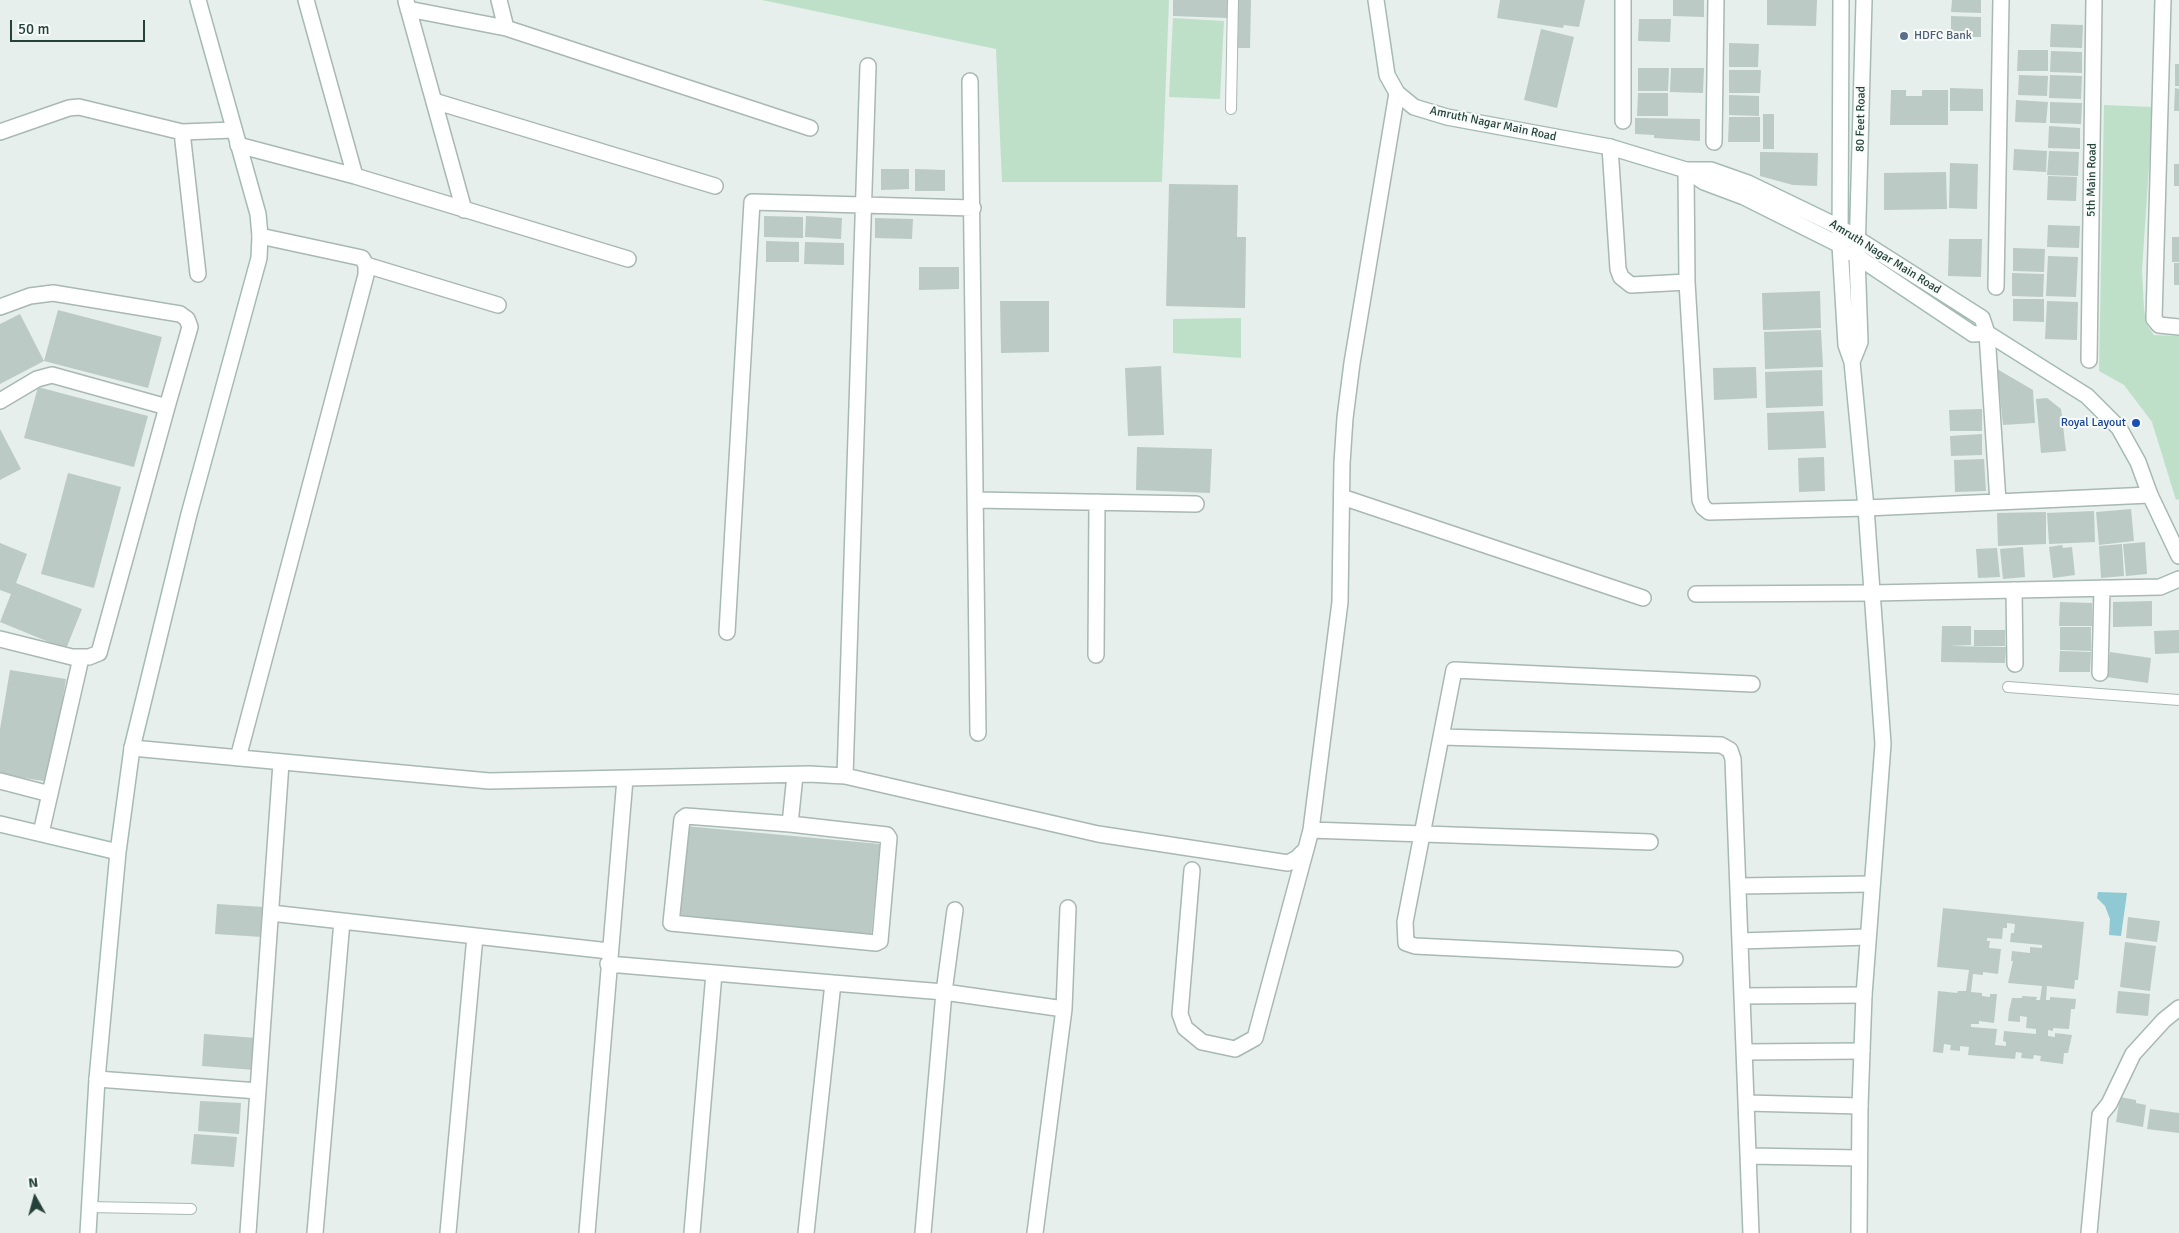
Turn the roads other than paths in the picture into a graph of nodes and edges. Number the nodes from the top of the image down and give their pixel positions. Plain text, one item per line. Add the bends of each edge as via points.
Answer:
1 (198, 0) edge
2 (306, 0) edge
3 (499, 0) edge
4 (1233, 0) edge
5 (1376, 0) edge
6 (1623, 0) edge
7 (1716, 0) edge
8 (1841, 0) edge
9 (1864, 0) edge
10 (2001, 0) edge
11 (2094, 0) edge
12 (2163, 0) edge
13 (407, 4) edge
14 (506, 28) junction
15 (868, 66) dead end
16 (970, 81) dead end
17 (1397, 93) junction
18 (434, 101) junction
19 (1230, 109) dead end
20 (1622, 121) dead end
21 (810, 128) dead end
22 (234, 130) junction
23 (0, 132) edge
24 (182, 132) junction
25 (1714, 142) dead end
26 (238, 145) junction
27 (1610, 147) junction
28 (1686, 170) junction
29 (355, 176) junction
30 (715, 186) dead end
31 (863, 205) junction
32 (973, 208) junction
33 (464, 210) junction
34 (1839, 228) junction
35 (260, 236) junction
36 (1858, 238) junction
37 (1840, 244) junction
38 (1857, 256) junction
39 (628, 259) dead end
40 (366, 265) junction
41 (198, 274) dead end
42 (1687, 282) junction
43 (1996, 287) dead end
44 (498, 306) dead end
45 (0, 307) edge
46 (2179, 327) edge
47 (1987, 333) junction
48 (2089, 360) dead end
49 (1852, 362) junction
50 (0, 401) edge
51 (167, 407) junction
52 (2150, 495) junction
53 (1342, 497) junction
54 (975, 500) junction
55 (1097, 502) junction
56 (1998, 502) junction
57 (1196, 504) dead end
58 (1866, 508) junction
59 (2179, 556) edge
60 (2179, 579) edge
61 (2102, 588) junction
62 (2014, 590) junction
63 (1873, 593) junction
64 (1696, 594) dead end
65 (1643, 598) dead end
66 (727, 632) dead end
67 (0, 639) edge
68 (1096, 654) dead end
69 (82, 658) junction
70 (2015, 664) dead end
71 (2100, 674) dead end
72 (1752, 684) dead end
73 (2008, 687) dead end
74 (2179, 700) edge
75 (978, 733) dead end
76 (1442, 737) junction
77 (132, 748) junction
78 (238, 758) junction
79 (281, 763) junction
80 (795, 775) junction
81 (845, 776) junction
82 (625, 779) junction
83 (0, 782) edge
84 (50, 794) junction
85 (0, 824) edge
86 (790, 824) junction
87 (1311, 830) junction
88 (41, 833) junction
89 (1422, 833) junction
90 (1650, 842) dead end
91 (1306, 849) junction
92 (118, 852) junction
93 (1192, 870) dead end
94 (1872, 884) junction
95 (1738, 886) junction
96 (1068, 908) dead end
97 (955, 910) dead end
98 (271, 913) junction
99 (342, 921) junction
100 (475, 936) junction
101 (1868, 937) junction
102 (1740, 941) junction
103 (609, 957) junction
104 (1675, 958) dead end
105 (714, 973) junction
106 (833, 983) junction
107 (944, 992) junction
108 (1864, 995) junction
109 (1742, 996) junction
110 (2179, 1008) edge
111 (1064, 1009) junction
112 (1862, 1050) junction
113 (1745, 1052) junction
114 (97, 1079) junction
115 (258, 1091) junction
116 (1747, 1103) junction
117 (1860, 1106) junction
118 (1749, 1156) junction
119 (1859, 1158) junction
120 (89, 1207) junction
121 (191, 1209) dead end
122 (88, 1233) edge
123 (248, 1233) edge
124 (315, 1233) edge
125 (448, 1233) edge
126 (587, 1233) edge
127 (692, 1233) edge
128 (806, 1233) edge
129 (923, 1233) edge
130 (1035, 1233) edge
131 (1751, 1233) edge
132 (1859, 1233) edge
133 (2089, 1233) edge

1 - 22 street
2 - 29 street
3 - 14 street
4 - 19 lane
5 - 17 street, Amruth Nagar Main Road via 1387,75
6 - 20 street
7 - 25 street
8 - 34 street, 80 Feet Road
9 - 36 street, 80 Feet Road
10 - 43 street
11 - 48 street, 5th Main Road
12 - 46 street via 2154,318 2158,325
13 - 14 street
13 - 18 street
14 - 21 street
15 - 31 street
16 - 32 street
17 - 27 street, Amruth Nagar Main Road via 1414,107 1447,117
17 - 53 street via 1352,363 1345,418
18 - 30 street
18 - 33 street
22 - 24 street
22 - 26 street
23 - 24 street via 79,107
24 - 41 street
26 - 29 street
26 - 35 street via 258,214
27 - 28 street, Amruth Nagar Main Road
27 - 42 street via 1621,278 1630,285
28 - 34 street, Amruth Nagar Main Road via 1711,170 1748,183
28 - 37 street, Amruth Nagar Main Road via 1704,182
28 - 42 street
29 - 33 street
31 - 32 street
31 - 66 street via 752,202
31 - 81 street
32 - 54 street
33 - 39 street
34 - 36 street, Amruth Nagar Main Road
34 - 37 street, 80 Feet Road
35 - 40 street via 362,258
35 - 77 street via 259,258 189,514
36 - 38 street, 80 Feet Road
36 - 47 street, Amruth Nagar Main Road via 1982,318
37 - 38 street, Amruth Nagar Main Road
37 - 49 street, 80 Feet Road via 1846,345
38 - 47 street, Amruth Nagar Main Road via 1973,334
38 - 49 street, 80 Feet Road via 1860,342
40 - 44 street
40 - 78 street via 366,275
42 - 58 street via 1703,507 1709,512
45 - 51 street via 30,296 53,293 180,314 190,327
47 - 52 street, Amruth Nagar Main Road via 2088,396 2118,428 2138,462
47 - 56 street
49 - 58 street
50 - 51 street via 37,379 52,375
51 - 69 street via 99,653
52 - 56 street
52 - 59 street, Amruth Nagar Main Road
53 - 65 street
53 - 87 street via 1340,602
54 - 55 street
54 - 75 street
55 - 57 street
55 - 68 street
56 - 58 street
58 - 63 street
60 - 61 street via 2160,587
61 - 62 street
61 - 71 street
62 - 63 street
62 - 70 street
63 - 64 street
63 - 94 street via 1883,744
67 - 69 street
69 - 84 street
72 - 76 street via 1454,670
73 - 74 lane
76 - 89 street
76 - 95 street via 1726,746 1733,759
77 - 78 street
77 - 92 street
78 - 79 street
79 - 82 street via 489,781
79 - 98 street
80 - 81 street
80 - 82 street
80 - 86 street
81 - 91 street via 1098,834 1288,862
82 - 103 street
83 - 84 street
84 - 88 street
85 - 88 street
86 - 86 street via 889,836 880,941 671,923 682,817
87 - 89 street
87 - 91 street
88 - 92 street
89 - 90 street
89 - 104 street via 1405,922 1406,943
91 - 93 street via 1255,1038 1235,1049 1202,1042 1184,1028 1180,1014
92 - 114 street
94 - 95 street
94 - 101 street
95 - 102 street
96 - 111 street
97 - 107 street
98 - 99 street
98 - 115 street
99 - 100 street
99 - 124 street
100 - 103 street
100 - 125 street
101 - 102 street
101 - 108 street
102 - 109 street
103 - 105 street
103 - 126 street
105 - 106 street
105 - 127 street
106 - 107 street
106 - 128 street
107 - 111 street
107 - 129 street
108 - 109 street
108 - 112 street
109 - 113 street
110 - 133 street via 2133,1054 2109,1104 2100,1115
111 - 130 street
112 - 113 street
112 - 117 street
113 - 116 street
114 - 115 street
114 - 120 street
115 - 123 street
116 - 117 street
116 - 118 street
117 - 119 street
118 - 119 street
118 - 131 street
119 - 132 street
120 - 121 lane
120 - 122 street

